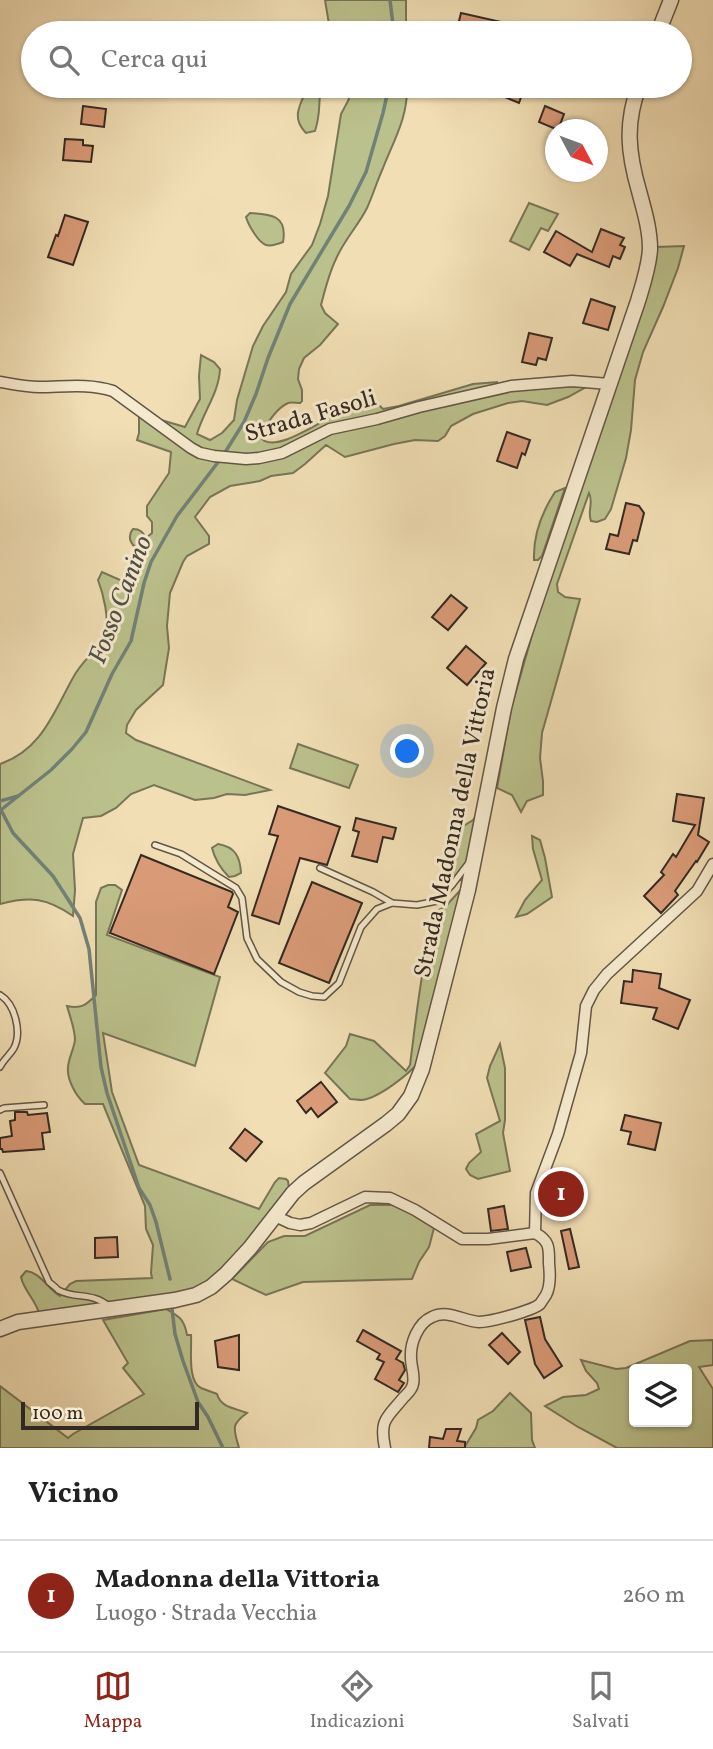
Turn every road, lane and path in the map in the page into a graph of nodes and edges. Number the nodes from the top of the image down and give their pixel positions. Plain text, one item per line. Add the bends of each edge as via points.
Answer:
1 (671, 0) edge
2 (663, 21) edge
3 (635, 98) edge
4 (0, 382) edge
5 (609, 384) junction
6 (155, 845) dead end
7 (476, 856) junction
8 (713, 864) edge
9 (320, 868) dead end
10 (392, 903) junction
11 (0, 995) edge
12 (0, 1067) edge
13 (44, 1105) dead end
14 (0, 1110) edge
15 (0, 1173) edge
16 (275, 1216) junction
17 (535, 1233) junction
18 (112, 1310) junction
19 (0, 1329) edge
20 (385, 1448) edge

1 - 2 street
3 - 5 street, Strada Madonna della Vittoria via 629,137 650,248 648,269
4 - 5 street, Strada Fasoli via 101,387 113,391 191,449 246,459 282,453 330,429 511,386 572,381
5 - 7 street, Strada Madonna della Vittoria via 516,659
6 - 10 lane via 181,854 236,888 242,898 247,938 257,959 281,982 312,996 324,997 339,983 361,927 377,909
7 - 10 lane via 437,901
7 - 16 street, Strada Madonna della Vittoria via 429,1044 411,1097 386,1124 304,1182
8 - 17 street via 697,891 607,974 586,1006 581,1053 536,1193
9 - 10 lane
11 - 12 lane via 11,1005 18,1039
13 - 14 lane
15 - 18 lane via 49,1282 66,1293 103,1301
16 - 17 street via 300,1225 365,1197 390,1198 462,1239
16 - 18 street, Strada Madonna della Vittoria via 211,1287 175,1300
17 - 20 street via 549,1246 548,1293 538,1305 496,1320 477,1322 451,1314 430,1317 415,1335 413,1388 382,1423
18 - 19 street, Strada Madonna della Vittoria via 18,1322

